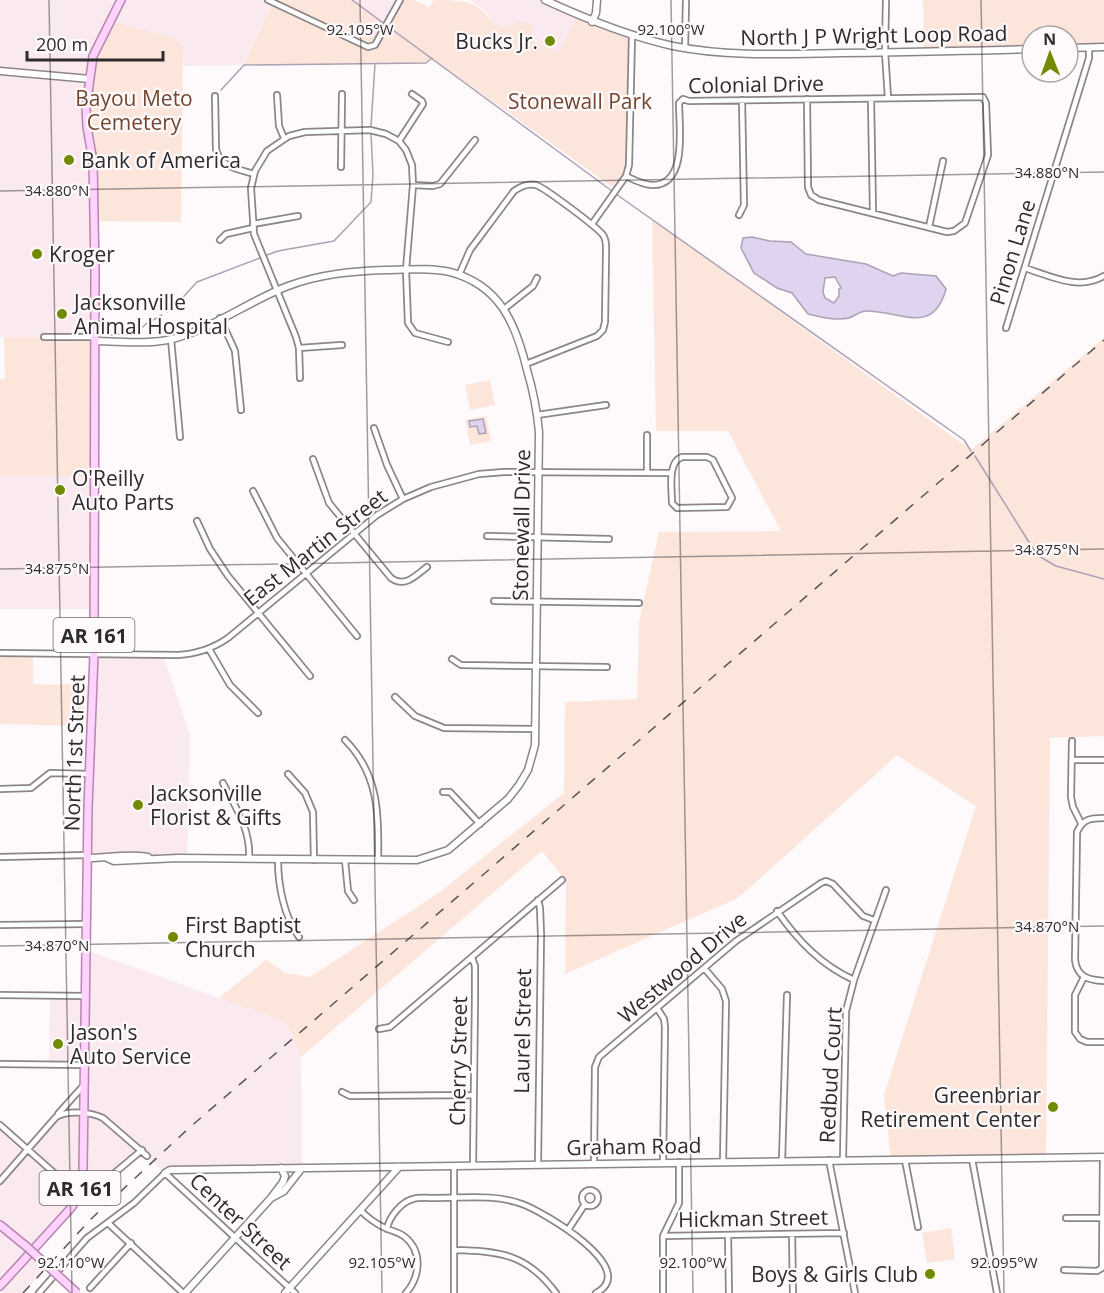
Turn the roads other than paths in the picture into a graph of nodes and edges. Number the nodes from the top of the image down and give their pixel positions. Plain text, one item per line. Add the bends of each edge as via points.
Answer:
1 (121, 0) edge
2 (268, 0) edge
3 (400, 0) edge
4 (544, 0) edge
5 (597, 0) edge
6 (686, 0) edge
7 (886, 0) edge
8 (592, 22) junction
9 (632, 36) junction
10 (1104, 47) edge
11 (685, 48) junction
12 (1080, 48) edge
13 (1089, 48) junction
14 (1020, 49) edge
15 (885, 52) junction
16 (0, 71) edge
17 (90, 79) junction
18 (342, 94) dead end
19 (412, 94) dead end
20 (277, 95) dead end
21 (215, 96) dead end
22 (888, 98) junction
23 (807, 99) junction
24 (871, 99) junction
25 (742, 100) junction
26 (342, 131) junction
27 (284, 138) junction
28 (475, 140) dead end
29 (399, 141) junction
30 (943, 161) dead end
31 (341, 167) dead end
32 (254, 174) junction
33 (626, 176) junction
34 (413, 185) junction
35 (873, 213) junction
36 (739, 215) dead end
37 (298, 216) dead end
38 (592, 224) junction
39 (253, 226) junction
40 (929, 227) junction
41 (220, 240) dead end
42 (1025, 268) junction
43 (406, 270) junction
44 (459, 275) junction
45 (1104, 276) edge
46 (537, 278) dead end
47 (277, 290) junction
48 (504, 309) junction
49 (220, 318) junction
50 (1006, 328) dead end
51 (44, 337) dead end
52 (95, 339) junction
53 (171, 339) junction
54 (448, 342) dead end
55 (342, 345) dead end
56 (299, 348) junction
57 (526, 364) junction
58 (300, 378) dead end
59 (606, 405) dead end
60 (241, 410) dead end
61 (537, 415) junction
62 (374, 428) dead end
63 (646, 435) dead end
64 (180, 436) dead end
65 (313, 459) dead end
66 (538, 472) junction
67 (646, 473) junction
68 (672, 473) junction
69 (253, 491) dead end
70 (403, 499) junction
71 (197, 521) dead end
72 (353, 533) junction
73 (487, 537) dead end
74 (538, 537) junction
75 (609, 538) dead end
76 (427, 567) dead end
77 (306, 573) junction
78 (494, 601) dead end
79 (537, 601) junction
80 (639, 603) dead end
81 (257, 613) junction
82 (357, 636) dead end
83 (209, 649) junction
84 (0, 653) edge
85 (94, 654) junction
86 (452, 659) dead end
87 (536, 666) junction
88 (607, 667) dead end
89 (310, 676) dead end
90 (395, 697) dead end
91 (258, 713) dead end
92 (535, 729) junction
93 (345, 740) dead end
94 (1072, 741) dead end
95 (1072, 760) junction
96 (1104, 760) edge
97 (90, 774) junction
98 (288, 774) dead end
99 (223, 783) dead end
100 (0, 789) edge
101 (443, 792) dead end
102 (1104, 818) edge
103 (1081, 823) junction
104 (480, 824) junction
105 (88, 856) junction
106 (0, 857) edge
107 (249, 859) junction
108 (278, 860) junction
109 (314, 860) junction
110 (345, 860) junction
111 (378, 860) junction
112 (562, 880) dead end
113 (886, 890) dead end
114 (354, 900) dead end
115 (538, 900) junction
116 (777, 911) junction
117 (874, 920) junction
118 (87, 924) junction
119 (0, 925) edge
120 (299, 937) dead end
121 (472, 958) junction
122 (705, 969) junction
123 (1084, 977) junction
124 (854, 980) junction
125 (1104, 981) edge
126 (787, 994) dead end
127 (0, 995) edge
128 (86, 996) junction
129 (657, 1008) junction
130 (379, 1029) dead end
131 (1104, 1042) edge
132 (0, 1064) edge
133 (85, 1065) junction
134 (86, 1083) junction
135 (342, 1092) dead end
136 (474, 1095) junction
137 (84, 1114) junction
138 (56, 1117) junction
139 (0, 1125) edge
140 (27, 1149) junction
141 (142, 1150) junction
142 (147, 1156) dead end
143 (1104, 1157) edge
144 (843, 1159) junction
145 (972, 1159) junction
146 (829, 1160) junction
147 (905, 1160) junction
148 (782, 1161) junction
149 (679, 1162) junction
150 (723, 1162) junction
151 (594, 1163) junction
152 (663, 1163) junction
153 (538, 1164) junction
154 (473, 1166) junction
155 (399, 1167) junction
156 (453, 1167) junction
157 (281, 1168) junction
158 (302, 1168) junction
159 (165, 1173) junction
160 (0, 1181) edge
161 (78, 1195) junction
162 (271, 1198) junction
163 (454, 1198) junction
164 (585, 1204) dead end
165 (360, 1210) junction
166 (1066, 1218) dead end
167 (1103, 1218) edge
168 (108, 1222) junction
169 (0, 1225) edge
170 (918, 1227) dead end
171 (387, 1229) junction
172 (568, 1230) junction
173 (844, 1233) junction
174 (792, 1234) junction
175 (728, 1235) junction
176 (663, 1236) junction
177 (234, 1237) junction
178 (130, 1243) junction
179 (454, 1250) junction
180 (1064, 1270) dead end
181 (0, 1286) edge
182 (90, 1288) dead end
183 (290, 1291) edge
184 (39, 1293) edge
185 (77, 1293) edge
186 (184, 1293) edge
187 (406, 1293) edge
188 (454, 1293) edge
189 (556, 1293) edge
190 (596, 1293) edge
191 (663, 1293) edge
192 (729, 1293) edge
193 (793, 1293) edge
194 (855, 1293) edge
195 (997, 1293) edge

1 - 17 main road, North 1st Street / AR 161 via 96,48
2 - 3 street via 366,46 375,45
4 - 8 main road, North J P Wright Loop Road
5 - 8 main road
6 - 11 street
7 - 15 street
8 - 9 main road, North J P Wright Loop Road
9 - 11 main road, North J P Wright Loop Road
9 - 33 street via 631,148
10 - 13 main road
11 - 15 main road, North J P Wright Loop Road via 761,54
12 - 13 main road
13 - 42 street, Pinon Lane
14 - 15 main road, North J P Wright Loop Road
15 - 22 street
16 - 17 main road
17 - 52 main road, North 1st Street / AR 161 via 87,119 96,232
18 - 26 street
19 - 29 street via 423,104
20 - 27 street via 279,126
21 - 32 street via 218,157 228,166
22 - 24 street, Colonial Drive
22 - 40 street, Colonial Drive via 983,97 986,103 987,155 965,223 954,231
23 - 24 street, Colonial Drive
23 - 25 street, Colonial Drive
23 - 35 street via 811,195
24 - 35 street
25 - 33 street, Colonial Drive via 683,99 679,103 678,161 673,175 655,185
25 - 36 street via 744,205
26 - 27 street via 305,132
26 - 29 street via 378,131
26 - 31 street
27 - 32 street via 267,151
28 - 34 street via 440,184
29 - 34 street via 410,157
30 - 40 street
32 - 39 street
33 - 38 street
34 - 43 street
35 - 40 street
37 - 39 street
38 - 44 street via 539,186 523,185 514,191 470,250
38 - 57 street via 606,242 603,330 597,336
39 - 41 street via 226,234
39 - 47 street
42 - 45 street via 1073,283
42 - 50 street, Pinon Lane
43 - 44 main road, Stonewall Drive via 440,270
43 - 47 main road, Stonewall Drive via 340,273
43 - 54 street via 410,328
44 - 48 main road, Stonewall Drive via 481,286
46 - 48 street via 533,286
47 - 49 main road, Stonewall Drive
47 - 56 street
48 - 57 main road, Stonewall Drive via 517,332
49 - 53 main road, Stonewall Drive
49 - 60 street via 235,351
51 - 52 street
52 - 53 main road, Stonewall Drive
52 - 85 main road, North 1st Street / AR 161
53 - 64 street
55 - 56 street
56 - 58 street
57 - 61 main road, Stonewall Drive
59 - 61 street
61 - 66 main road, Stonewall Drive
62 - 70 street
63 - 67 street
65 - 72 street via 329,502
66 - 67 street, East Martin Street
66 - 70 street, East Martin Street via 459,478
66 - 74 main road, Stonewall Drive
67 - 68 street, East Martin Street
68 - 68 street via 672,503 677,508 727,507 732,498 713,460 707,457 677,459
69 - 77 street via 272,531
70 - 72 street, East Martin Street
71 - 81 street via 219,563
72 - 76 street via 395,581 408,582
72 - 77 street, East Martin Street
73 - 74 street
74 - 75 street
74 - 79 main road, Stonewall Drive
77 - 81 street, East Martin Street
77 - 82 street
78 - 79 street
79 - 80 street
79 - 87 main road, Stonewall Drive
81 - 83 street, East Martin Street
81 - 89 street
83 - 85 street, East Martin Street via 178,655
83 - 91 street via 230,685
84 - 85 street, East Martin Street
85 - 97 main road, North 1st Street / AR 161
86 - 87 street via 460,665
87 - 88 street
87 - 92 main road, Stonewall Drive
90 - 92 street via 415,716 444,728
92 - 104 main road, Stonewall Drive via 533,752 524,777 508,799
93 - 111 street via 368,773 374,792
94 - 95 street
95 - 96 street
95 - 103 street via 1071,797
97 - 100 street via 50,773 31,788
97 - 105 main road, North 1st Street / AR 161
98 - 109 street via 305,793 313,812
99 - 107 street via 246,830
101 - 104 street via 450,792
102 - 103 street
103 - 123 street via 1077,839 1075,960
104 - 111 main road, Stonewall Drive via 440,854 417,860
105 - 106 street
105 - 107 main road, Stonewall Drive via 114,861
105 - 118 main road, North 1st Street / AR 161
107 - 108 main road, Stonewall Drive
108 - 109 main road, Stonewall Drive
108 - 120 street via 280,888
109 - 110 main road, Stonewall Drive
110 - 111 main road, Stonewall Drive
110 - 114 street via 348,891
112 - 115 street
113 - 117 street, Redbud Court
115 - 121 street
115 - 153 street, Laurel Street
116 - 117 street, Westwood Drive via 826,881 863,916
116 - 122 street, Westwood Drive
116 - 124 street via 823,963
117 - 124 street, Redbud Court
118 - 119 street
118 - 128 main road, North 1st Street / AR 161
121 - 130 street via 390,1027
121 - 136 street, Cherry Street via 476,998
122 - 129 street, Westwood Drive
122 - 150 street via 722,989 726,1001
123 - 125 street
123 - 131 street via 1075,995 1075,1032 1087,1042
124 - 144 street, Redbud Court via 846,1011
126 - 148 street
127 - 128 street
128 - 133 main road, North 1st Street / AR 161
129 - 151 street, Westwood Drive via 596,1061
129 - 152 street via 665,1027
132 - 133 street
133 - 134 main road, North 1st Street / AR 161
134 - 137 main road, North 1st Street / AR 161
134 - 138 street
135 - 136 street via 350,1096
136 - 154 street, Cherry Street
137 - 138 street via 64,1113
137 - 141 street via 103,1118
137 - 161 main road, North 1st Street / AR 161
138 - 140 street
139 - 140 street
140 - 160 street
140 - 161 street
141 - 142 street
141 - 161 street via 93,1191
143 - 145 main road, Graham Road
143 - 167 street
144 - 146 main road, Graham Road
144 - 147 main road, Graham Road
145 - 147 main road, Graham Road
145 - 195 street
146 - 148 main road, Graham Road
146 - 173 street
147 - 170 street
148 - 150 main road, Graham Road
149 - 150 main road, Graham Road
149 - 152 main road, Graham Road
149 - 176 street via 679,1203
151 - 152 main road, Graham Road
151 - 153 main road, Graham Road
153 - 154 main road, Graham Road
154 - 156 main road, Graham Road
155 - 156 main road, Graham Road
155 - 158 main road, Graham Road
155 - 165 main road
156 - 163 street
157 - 158 main road, Graham Road
157 - 159 main road, Graham Road
157 - 162 main road via 285,1176
158 - 162 main road via 284,1191
159 - 168 street
159 - 177 street, Center Street
161 - 181 main road, North 1st Street / AR 161 via 71,1208
162 - 177 main road
163 - 171 street via 414,1198 392,1216
163 - 172 street via 511,1200 549,1216
163 - 179 street
164 - 172 street
165 - 171 street
165 - 183 main road
166 - 167 street
167 - 180 street via 1102,1268
168 - 178 street
168 - 184 street via 87,1238
169 - 185 main road, bridge
171 - 187 street via 405,1237 415,1251 416,1277
172 - 190 street via 605,1265 607,1280
173 - 174 street, Hickman Street
173 - 194 street
174 - 175 street, Hickman Street
174 - 193 street
175 - 176 street, Hickman Street
175 - 192 street
176 - 191 street
177 - 183 street, Center Street
177 - 186 main road
178 - 182 street
178 - 186 street
179 - 188 street
179 - 189 street via 511,1256 535,1269

